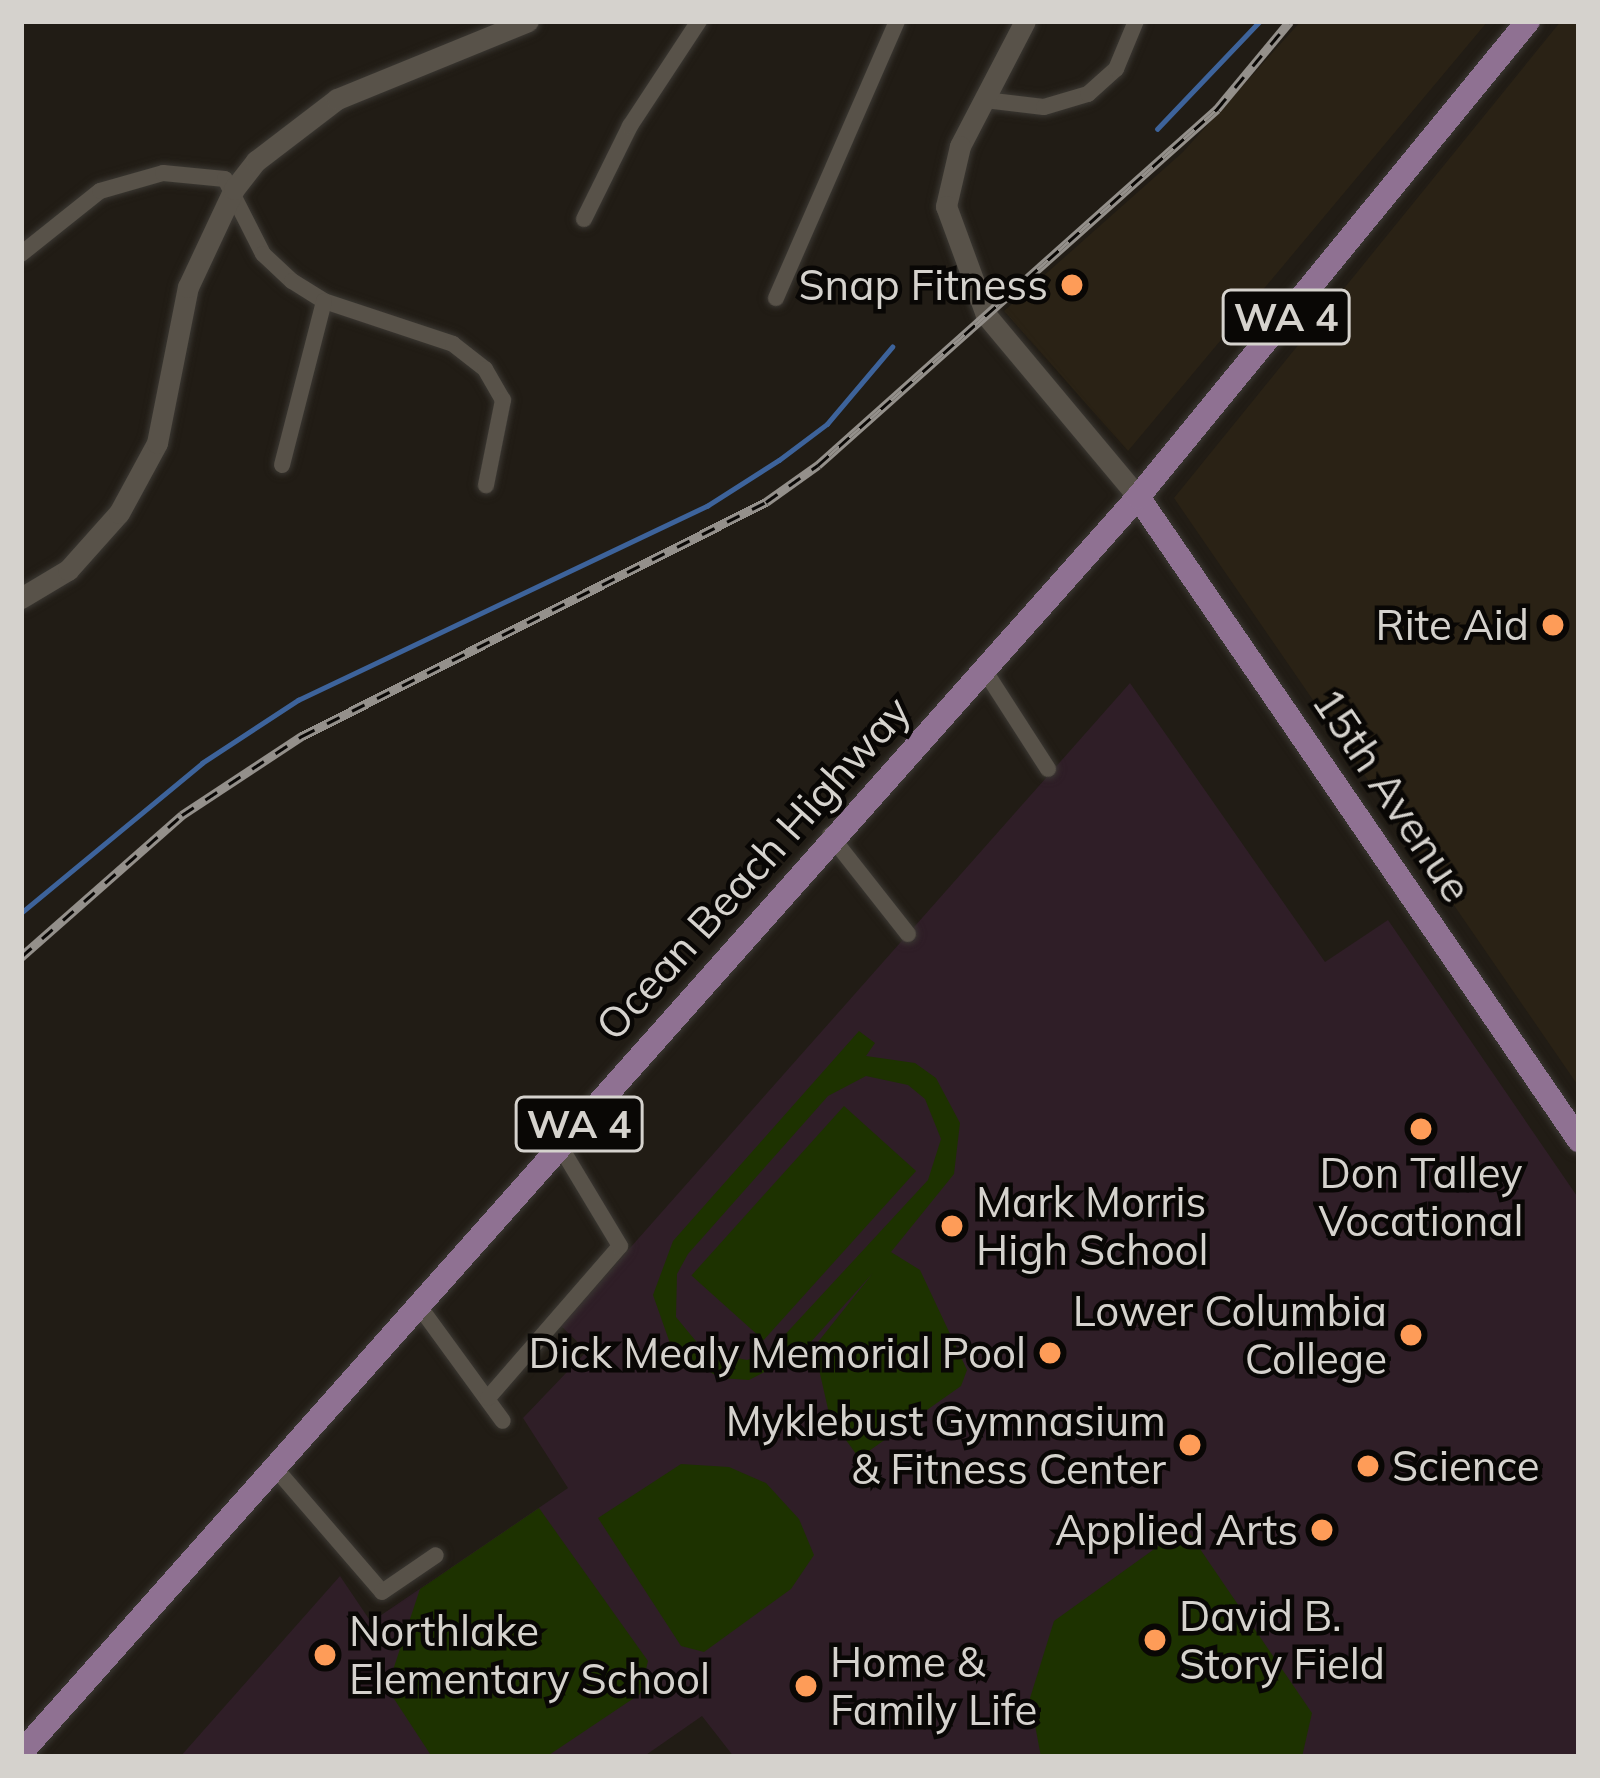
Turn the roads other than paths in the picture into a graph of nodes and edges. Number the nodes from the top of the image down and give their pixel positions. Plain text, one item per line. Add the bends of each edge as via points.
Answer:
1 (528, 21) edge
2 (699, 21) edge
3 (897, 21) edge
4 (1024, 21) edge
5 (1136, 21) edge
6 (1528, 21) edge
7 (985, 100) junction
8 (234, 189) junction
9 (584, 219) dead end
10 (21, 254) edge
11 (776, 298) dead end
12 (324, 301) junction
13 (282, 465) dead end
14 (487, 484) dead end
15 (1138, 497) junction
16 (21, 598) edge
17 (983, 668) junction
18 (1048, 769) dead end
19 (830, 835) junction
20 (908, 934) dead end
21 (1579, 1140) edge
22 (560, 1146) junction
23 (419, 1306) junction
24 (488, 1398) junction
25 (503, 1420) dead end
26 (276, 1469) junction
27 (436, 1555) dead end
28 (21, 1753) edge

1 - 8 street via 303,118
2 - 9 street via 630,126
3 - 11 street
4 - 7 street
5 - 7 street via 1116,69 1088,94 1044,107
6 - 15 main road, Ocean Beach Highway / WA 4
7 - 15 street via 960,146 946,206 961,259 986,315
8 - 10 street via 206,172 163,173 100,191
8 - 12 street via 263,254
8 - 16 street via 188,287 157,443 119,513 68,570
12 - 13 street
12 - 14 street via 452,344 485,369 503,400
15 - 17 main road, Ocean Beach Highway / WA 4
15 - 21 main road, 15th Avenue
17 - 18 street
17 - 19 main road, Ocean Beach Highway / WA 4
19 - 20 street
19 - 22 main road, Ocean Beach Highway / WA 4
22 - 23 main road, Ocean Beach Highway / WA 4
22 - 24 street via 617,1235 616,1258
23 - 24 street
23 - 26 main road, Ocean Beach Highway / WA 4
24 - 25 street
26 - 27 street via 382,1592
26 - 28 main road, Ocean Beach Highway / WA 4

